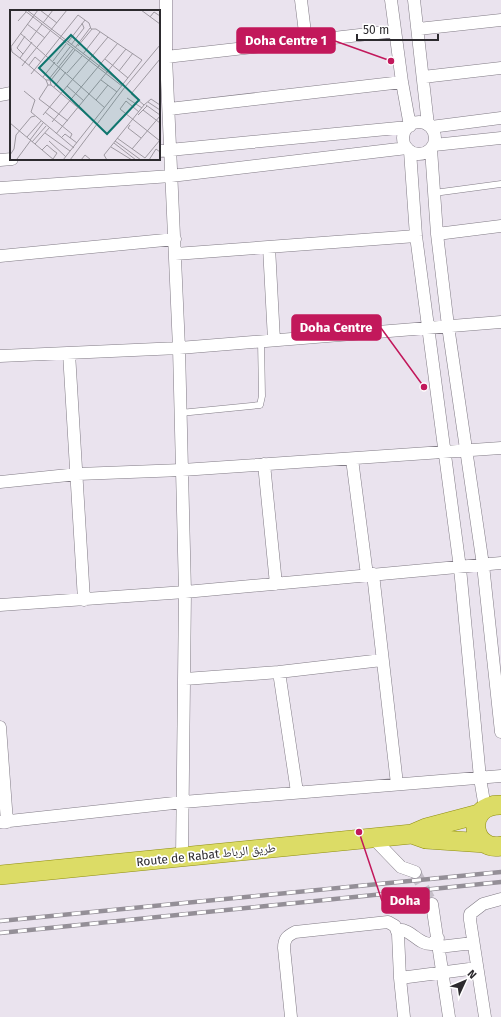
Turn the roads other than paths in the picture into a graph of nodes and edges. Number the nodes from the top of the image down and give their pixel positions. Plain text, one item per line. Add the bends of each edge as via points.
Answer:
1 (166, 0) edge
2 (301, 0) edge
3 (392, 0) edge
4 (414, 0) edge
5 (501, 20) edge
6 (418, 29) junction
7 (395, 31) junction
8 (306, 41) junction
9 (166, 57) junction
10 (501, 68) edge
11 (163, 77) edge
12 (423, 77) junction
13 (402, 82) junction
14 (10, 93) edge
15 (0, 95) edge
16 (169, 110) junction
17 (501, 118) edge
18 (409, 126) junction
19 (429, 126) junction
20 (501, 138) edge
21 (432, 147) junction
22 (408, 150) junction
23 (165, 151) edge
24 (10, 159) edge
25 (0, 160) edge
26 (171, 176) junction
27 (501, 184) edge
28 (0, 188) edge
29 (434, 193) junction
30 (501, 226) edge
31 (437, 234) junction
32 (416, 236) junction
33 (175, 239) junction
34 (269, 247) junction
35 (176, 254) junction
36 (0, 256) edge
37 (501, 322) edge
38 (448, 326) junction
39 (428, 328) junction
40 (274, 340) junction
41 (261, 341) junction
42 (179, 348) junction
43 (69, 353) junction
44 (0, 356) edge
45 (180, 413) junction
46 (501, 448) edge
47 (466, 451) junction
48 (444, 452) junction
49 (352, 459) junction
50 (264, 464) junction
51 (182, 470) junction
52 (78, 474) junction
53 (0, 482) edge
54 (501, 563) edge
55 (483, 565) junction
56 (460, 568) junction
57 (370, 574) junction
58 (276, 584) junction
59 (185, 592) junction
60 (84, 600) junction
61 (0, 605) edge
62 (382, 660) junction
63 (279, 672) junction
64 (185, 679) junction
65 (0, 727) edge
66 (501, 732) edge
67 (501, 776) edge
68 (480, 778) junction
69 (397, 784) junction
70 (297, 792) junction
71 (183, 802) junction
72 (488, 809) edge
73 (3, 822) edge
74 (412, 834) junction
75 (374, 839) junction
76 (493, 845) edge
77 (182, 858) junction
78 (416, 872) tunnel mouth
79 (0, 876) edge
80 (501, 899) edge
81 (432, 904) tunnel mouth
82 (397, 930) junction
83 (438, 943) junction
84 (473, 943) junction
85 (477, 968) junction
86 (442, 973) junction
87 (400, 978) junction
88 (291, 1017) edge
89 (404, 1017) edge
90 (449, 1017) edge
91 (485, 1017) edge

1 - 9 street
2 - 8 street
3 - 7 street
4 - 6 street
5 - 6 street
6 - 12 street
7 - 8 street
7 - 13 street
8 - 9 street
9 - 11 street
10 - 12 street
11 - 16 street
12 - 19 street
13 - 16 street
13 - 18 street
14 - 15 street
16 - 23 street
17 - 19 street
18 - 19 street via 416,123
18 - 22 street via 404,134
18 - 23 street
19 - 21 street via 435,136
20 - 21 street
21 - 22 street via 421,154
21 - 29 street
22 - 26 street
22 - 32 street
23 - 26 street
24 - 25 street
26 - 28 street
26 - 33 street
27 - 29 lane
29 - 31 street
30 - 31 street
31 - 38 street
32 - 34 street
32 - 39 street
33 - 35 street
33 - 36 street
34 - 35 street
34 - 40 street
35 - 42 street
37 - 38 street
38 - 39 street
38 - 47 street
39 - 40 street
39 - 48 street
40 - 41 street
41 - 42 street
41 - 45 lane via 260,405
42 - 43 street
42 - 45 street
43 - 44 street
43 - 52 street
45 - 51 street
46 - 47 street
47 - 48 street
47 - 55 street
48 - 49 street
48 - 56 street
49 - 50 street
49 - 57 street
50 - 51 street
50 - 58 street
51 - 52 street
51 - 59 street
52 - 53 street
52 - 60 street
54 - 55 street
55 - 56 street
55 - 66 street
56 - 57 street
56 - 68 street
57 - 58 street
57 - 62 street
58 - 59 street
59 - 60 street
59 - 64 street
60 - 61 street
62 - 63 street
62 - 69 street
63 - 64 street
63 - 70 street
64 - 71 street
65 - 73 street
67 - 68 street
68 - 69 street
68 - 72 street
69 - 70 street
70 - 71 street
71 - 73 street
71 - 77 street
72 - 74 main road, Route de Rabat طريق الرباط
72 - 76 main road via 475,826 477,833
74 - 75 main road, Route de Rabat طريق الرباط
74 - 76 main road, Route de Rabat طريق الرباط via 426,839
75 - 77 main road, Route de Rabat طريق الرباط
75 - 78 street via 401,867
77 - 79 main road, Route de Rabat طريق الرباط
80 - 84 street via 483,904 470,914
81 - 83 street
82 - 83 street via 406,930 426,945
82 - 87 street
82 - 88 street via 392,923 384,922 295,932 287,937 284,940 284,948
83 - 84 street
83 - 86 street
84 - 85 street
85 - 86 street
85 - 91 street
86 - 87 street
86 - 90 street
87 - 89 street

